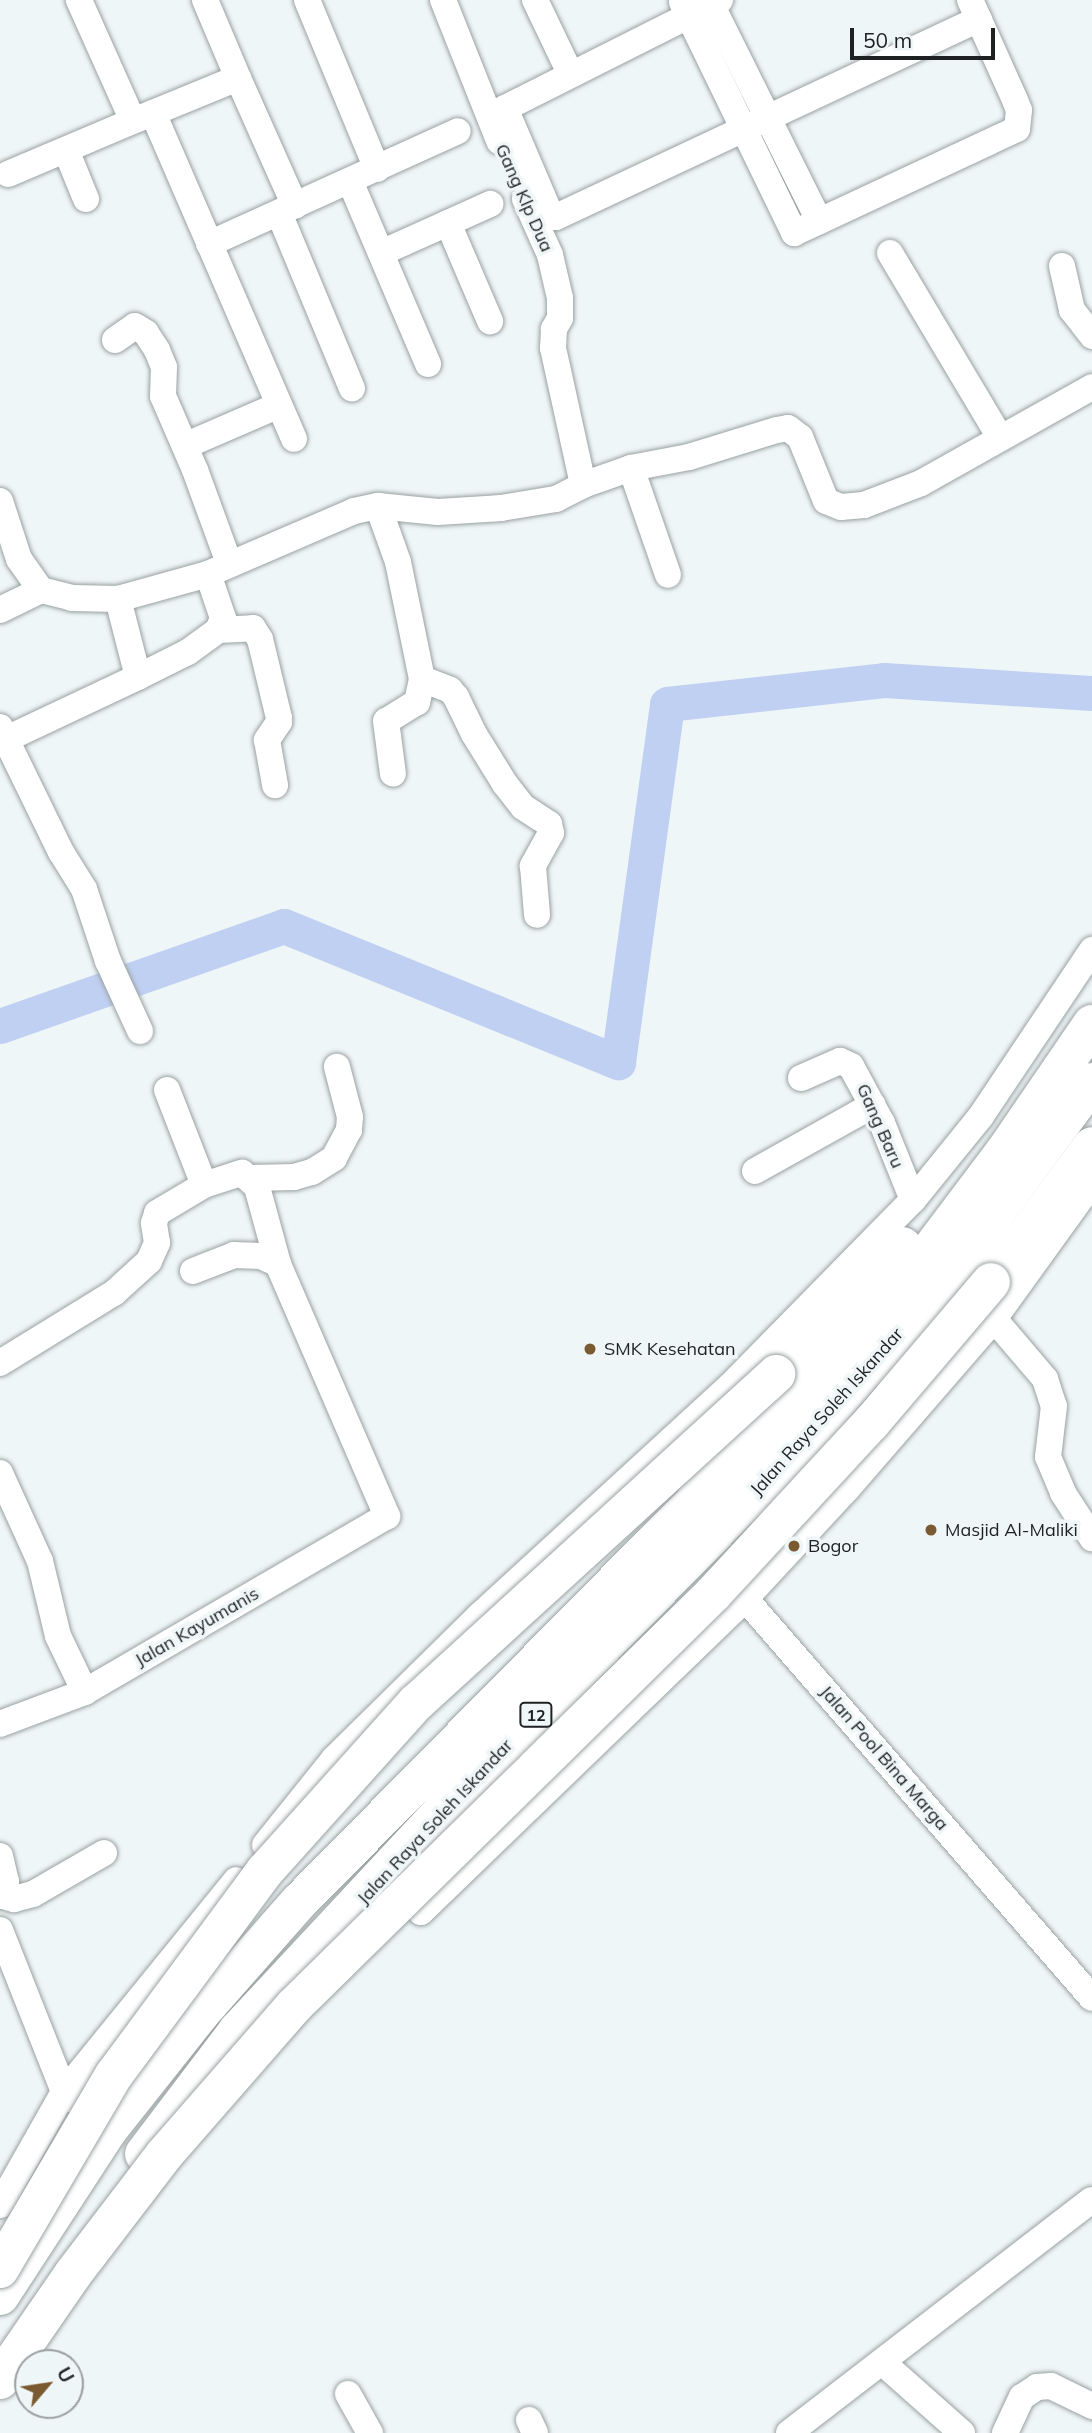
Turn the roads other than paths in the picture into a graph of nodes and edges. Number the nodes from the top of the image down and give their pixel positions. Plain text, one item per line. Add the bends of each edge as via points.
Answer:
1 (79, 0) edge
2 (205, 0) edge
3 (307, 0) edge
4 (443, 0) edge
5 (535, 0) edge
6 (702, 4) edge
7 (974, 9) edge
8 (570, 73) junction
9 (238, 78) junction
10 (143, 117) junction
11 (755, 123) junction
12 (458, 131) dead end
13 (65, 150) junction
14 (377, 169) junction
15 (8, 174) dead end
16 (350, 181) junction
17 (86, 198) dead end
18 (490, 204) dead end
19 (287, 209) junction
20 (448, 223) junction
21 (209, 244) junction
22 (381, 253) junction
23 (890, 253) dead end
24 (1062, 266) dead end
25 (490, 321) dead end
26 (1092, 336) edge
27 (115, 340) dead end
28 (428, 364) dead end
29 (1092, 387) edge
30 (352, 388) dead end
31 (279, 405) junction
32 (999, 436) junction
33 (295, 439) dead end
34 (196, 441) dead end
35 (631, 468) junction
36 (583, 485) junction
37 (0, 501) edge
38 (378, 506) junction
39 (218, 568) junction
40 (668, 575) dead end
41 (41, 590) junction
42 (118, 599) junction
43 (0, 610) edge
44 (218, 630) junction
45 (138, 677) junction
46 (422, 679) junction
47 (2, 736) edge
48 (393, 774) dead end
49 (275, 785) dead end
50 (537, 915) dead end
51 (1092, 950) edge
52 (1092, 994) edge
53 (135, 1020) dead end
54 (1092, 1024) edge
55 (337, 1067) dead end
56 (801, 1079) dead end
57 (1092, 1082) edge
58 (167, 1090) dead end
59 (873, 1105) junction
60 (1092, 1146) edge
61 (755, 1171) dead end
62 (251, 1178) junction
63 (1092, 1183) edge
64 (204, 1185) junction
65 (913, 1200) junction
66 (278, 1264) junction
67 (193, 1271) dead end
68 (994, 1320) junction
69 (28, 1346) junction
70 (0, 1348) edge
71 (0, 1363) edge
72 (0, 1473) edge
73 (1084, 1508) edge
74 (679, 1518) junction
75 (1092, 1538) edge
76 (704, 1548) junction
77 (745, 1599) junction
78 (85, 1692) junction
79 (0, 1724) edge
80 (104, 1853) dead end
81 (0, 1856) edge
82 (390, 1869) junction
83 (0, 1896) edge
84 (0, 1930) edge
85 (1092, 1998) edge
86 (64, 2092) junction
87 (110, 2129) junction
88 (1092, 2200) edge
89 (0, 2205) edge
90 (10, 2289) edge
91 (882, 2362) junction
92 (0, 2364) edge
93 (0, 2380) edge
94 (348, 2394) dead end
95 (1092, 2406) edge
96 (370, 2433) edge
97 (789, 2433) edge
98 (962, 2433) edge
99 (1005, 2433) edge

1 - 10 street
2 - 9 street
3 - 14 street
4 - 36 street, Gang Klp Dua via 496,135 550,254 561,308 553,348
5 - 8 street
6 - 8 street
6 - 11 street
7 - 11 street
7 - 11 street via 1019,110 1017,129 818,221
8 - 11 street via 505,108 551,216
9 - 10 street
9 - 19 street
10 - 13 street
10 - 21 street
12 - 14 street
13 - 15 street
13 - 17 street
14 - 16 street
16 - 19 street
16 - 22 street
18 - 20 street
19 - 21 street
19 - 30 street
20 - 22 street
20 - 25 street
21 - 31 street
22 - 28 street
23 - 32 street
24 - 26 street via 1072,310
27 - 39 street via 135,326 158,350 164,367 163,396 195,470
29 - 32 street
31 - 33 street
31 - 34 street
32 - 35 street via 921,483 864,505 841,507 820,493 806,449 788,428 689,457
35 - 36 street
35 - 40 street
36 - 38 street via 556,499 501,508 438,512
37 - 41 street via 19,559
38 - 39 street via 354,511
38 - 46 street via 398,562
39 - 42 street
39 - 44 street via 223,618
41 - 42 street via 72,598
41 - 43 street
42 - 45 street
44 - 45 street via 188,652
44 - 49 street via 253,628 260,639 279,718 267,740
45 - 47 street
46 - 48 street via 417,702 386,721
46 - 50 street via 450,690 505,784 523,807 549,824 551,833 533,866
47 - 53 street via 84,889 108,961
51 - 65 street via 981,1116
52 - 90 highway, bridge via 987,1145 904,1245 776,1374 415,1703 265,1871 114,2075
54 - 74 highway, Jalan Raya Soleh Iskandar / 12 via 925,1257 762,1437
55 - 62 street via 350,1117 349,1130 334,1158 313,1172 294,1177
56 - 59 street, Gang Baru via 840,1061 851,1066
57 - 76 highway, Jalan Raya Soleh Iskandar / 12 via 952,1272
58 - 64 street
59 - 61 street
59 - 65 street, Gang Baru
60 - 93 highway, bridge via 991,1282 871,1423 713,1594 294,2006 164,2155
62 - 64 street via 242,1173
62 - 66 street
63 - 68 street
64 - 69 street via 157,1213 157,1243 149,1261 114,1293
65 - 86 street via 728,1388 479,1616 334,1759
66 - 67 street via 241,1254
66 - 78 street, Jalan Kayumanis via 387,1516
68 - 73 street via 1045,1378 1055,1406 1048,1457 1063,1493
68 - 77 street
69 - 70 street
69 - 71 street
72 - 78 street via 40,1561 58,1636
73 - 75 street
74 - 76 street, Jalan Pool Bina Marga
74 - 87 highway, Jalan Raya Soleh Iskandar / 12 via 299,1902 201,2013
76 - 77 street, Jalan Pool Bina Marga
76 - 82 highway, Jalan Raya Soleh Iskandar / 12
77 - 82 street via 421,1912
77 - 85 street, Jalan Pool Bina Marga
78 - 79 street, Jalan Kayumanis
80 - 83 street via 33,1894 14,1899
81 - 83 street via 6,1881
82 - 90 highway, Jalan Raya Soleh Iskandar / 12 via 238,2030
84 - 86 street
86 - 87 street
86 - 89 street
87 - 90 highway, Jalan Raya Soleh Iskandar / 12
88 - 91 street
90 - 92 highway, Jalan Raya Soleh Iskandar / 12
91 - 97 street
91 - 98 street
94 - 96 street
95 - 99 street via 1051,2386 1037,2387 1022,2397

